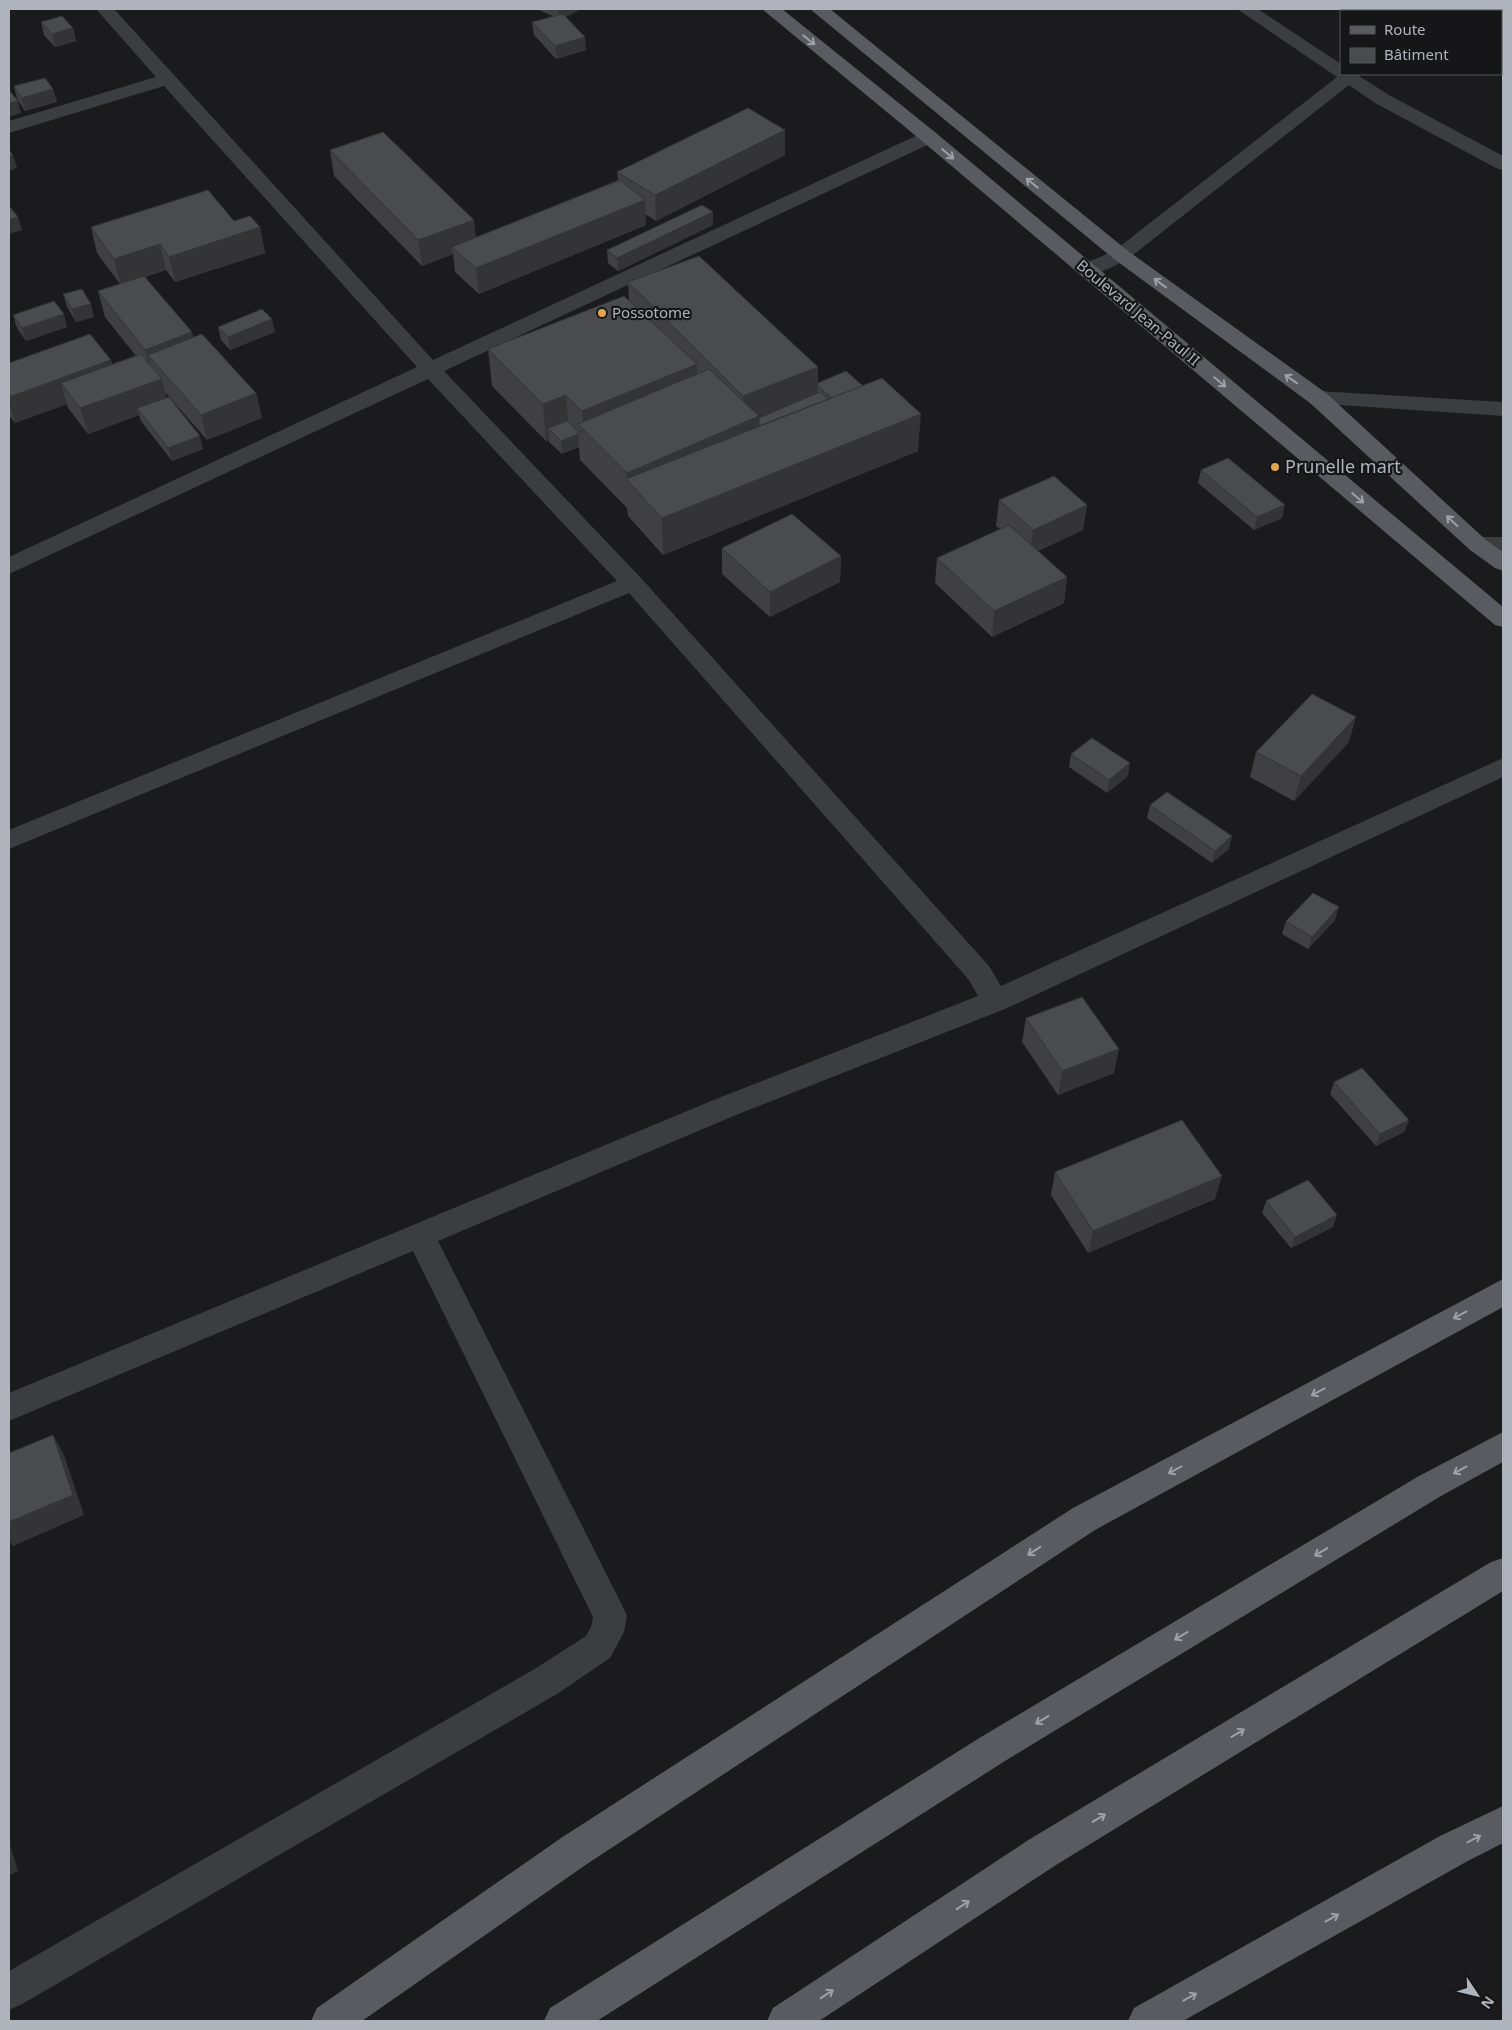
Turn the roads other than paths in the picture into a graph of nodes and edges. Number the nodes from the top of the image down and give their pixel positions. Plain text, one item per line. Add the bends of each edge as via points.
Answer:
1 (105, 9) edge
2 (772, 9) edge
3 (819, 9) edge
4 (1246, 9) edge
5 (1340, 70) edge
6 (1345, 75) edge
7 (1347, 75) edge
8 (168, 79) junction
9 (9, 127) edge
10 (929, 137) junction
11 (1503, 164) edge
12 (1121, 255) junction
13 (1086, 270) junction
14 (430, 369) junction
15 (1318, 398) junction
16 (1503, 409) edge
17 (1503, 544) edge
18 (1478, 545) junction
19 (1503, 563) edge
20 (9, 566) edge
21 (633, 583) junction
22 (1503, 619) edge
23 (1503, 767) edge
24 (9, 840) edge
25 (995, 1002) junction
26 (420, 1235) junction
27 (1503, 1292) edge
28 (9, 1407) edge
29 (1503, 1446) edge
30 (1503, 1573) edge
31 (1503, 1824) edge
32 (9, 1991) edge
33 (330, 2021) edge
34 (563, 2021) edge
35 (786, 2021) edge
36 (1148, 2021) edge

1 - 8 street
2 -> 10 main road, Boulevard Jean-Paul II
12 -> 3 main road, Boulevard Jean-Paul II
4 - 5 street
6 - 12 street via 1333,90
7 - 11 street via 1382,99
8 - 9 street
8 - 14 street
10 -> 13 main road, Boulevard Jean-Paul II
10 - 14 street
12 - 13 street
15 -> 12 main road, Boulevard Jean-Paul II
13 -> 22 main road, Boulevard Jean-Paul II
14 - 20 street
14 - 21 street
15 - 16 street
18 -> 15 main road, Boulevard Jean-Paul II
17 - 18 street
18 - 19 main road, Boulevard Jean-Paul II
21 - 24 street
21 - 25 street via 978,973
23 - 25 street
25 - 26 street via 726,1107
26 - 28 street
26 - 32 street via 610,1616 607,1632 598,1647 545,1682
27 -> 33 main road via 1084,1519 574,1851
29 -> 34 main road via 1430,1486 993,1749
35 -> 30 main road via 1044,1852
36 -> 31 main road via 1452,1849

